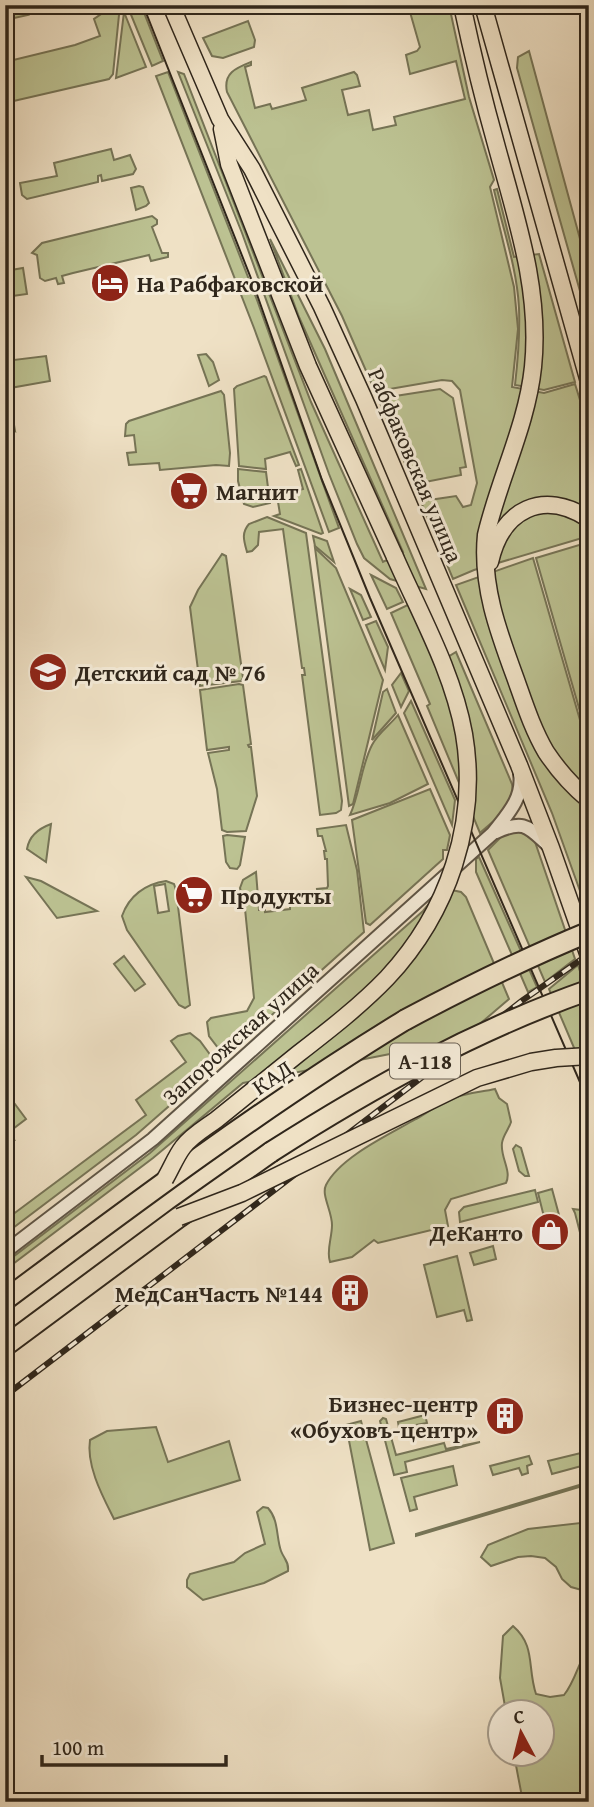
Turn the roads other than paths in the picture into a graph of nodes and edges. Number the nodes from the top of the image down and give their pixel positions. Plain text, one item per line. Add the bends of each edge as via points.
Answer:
1 (171, 5) edge
2 (462, 5) edge
3 (483, 5) edge
4 (220, 119) junction
5 (589, 382) edge
6 (589, 519) edge
7 (486, 581) junction
8 (519, 765) junction
9 (589, 800) edge
10 (493, 833) junction
11 (551, 848) junction
12 (589, 932) edge
13 (589, 956) edge
14 (589, 990) edge
15 (589, 1056) edge
16 (165, 1179) junction
17 (179, 1217) junction
18 (5, 1252) edge
19 (5, 1300) edge
20 (5, 1346) edge

1 - 4 main road, Рабфаковская улица
2 - 7 main road via 524,246 536,325 526,406 486,536
3 - 5 main road
4 - 8 main road, Рабфаковская улица via 252,169 322,307
4 - 16 main road, bridge via 229,164 303,354 452,690 464,733 466,810 445,891 426,927 387,978 184,1146
6 - 7 main road via 562,505 534,506 520,512 509,521 493,549
7 - 9 main road via 528,715 552,760
8 - 10 street, Запорожская улица via 517,798
8 - 11 main road, Рабфаковская улица
10 - 11 street via 526,825
10 - 18 street, Запорожская улица via 153,1139
11 - 13 main road, Рабфаковская улица
12 - 16 highway, КАД / А-118, bridge via 405,1020
14 - 17 highway, А-118, bridge via 441,1052 358,1097
15 - 17 main road, bridge via 531,1062 477,1078 242,1194
16 - 19 highway, КАД / А-118
17 - 20 highway, А-118

